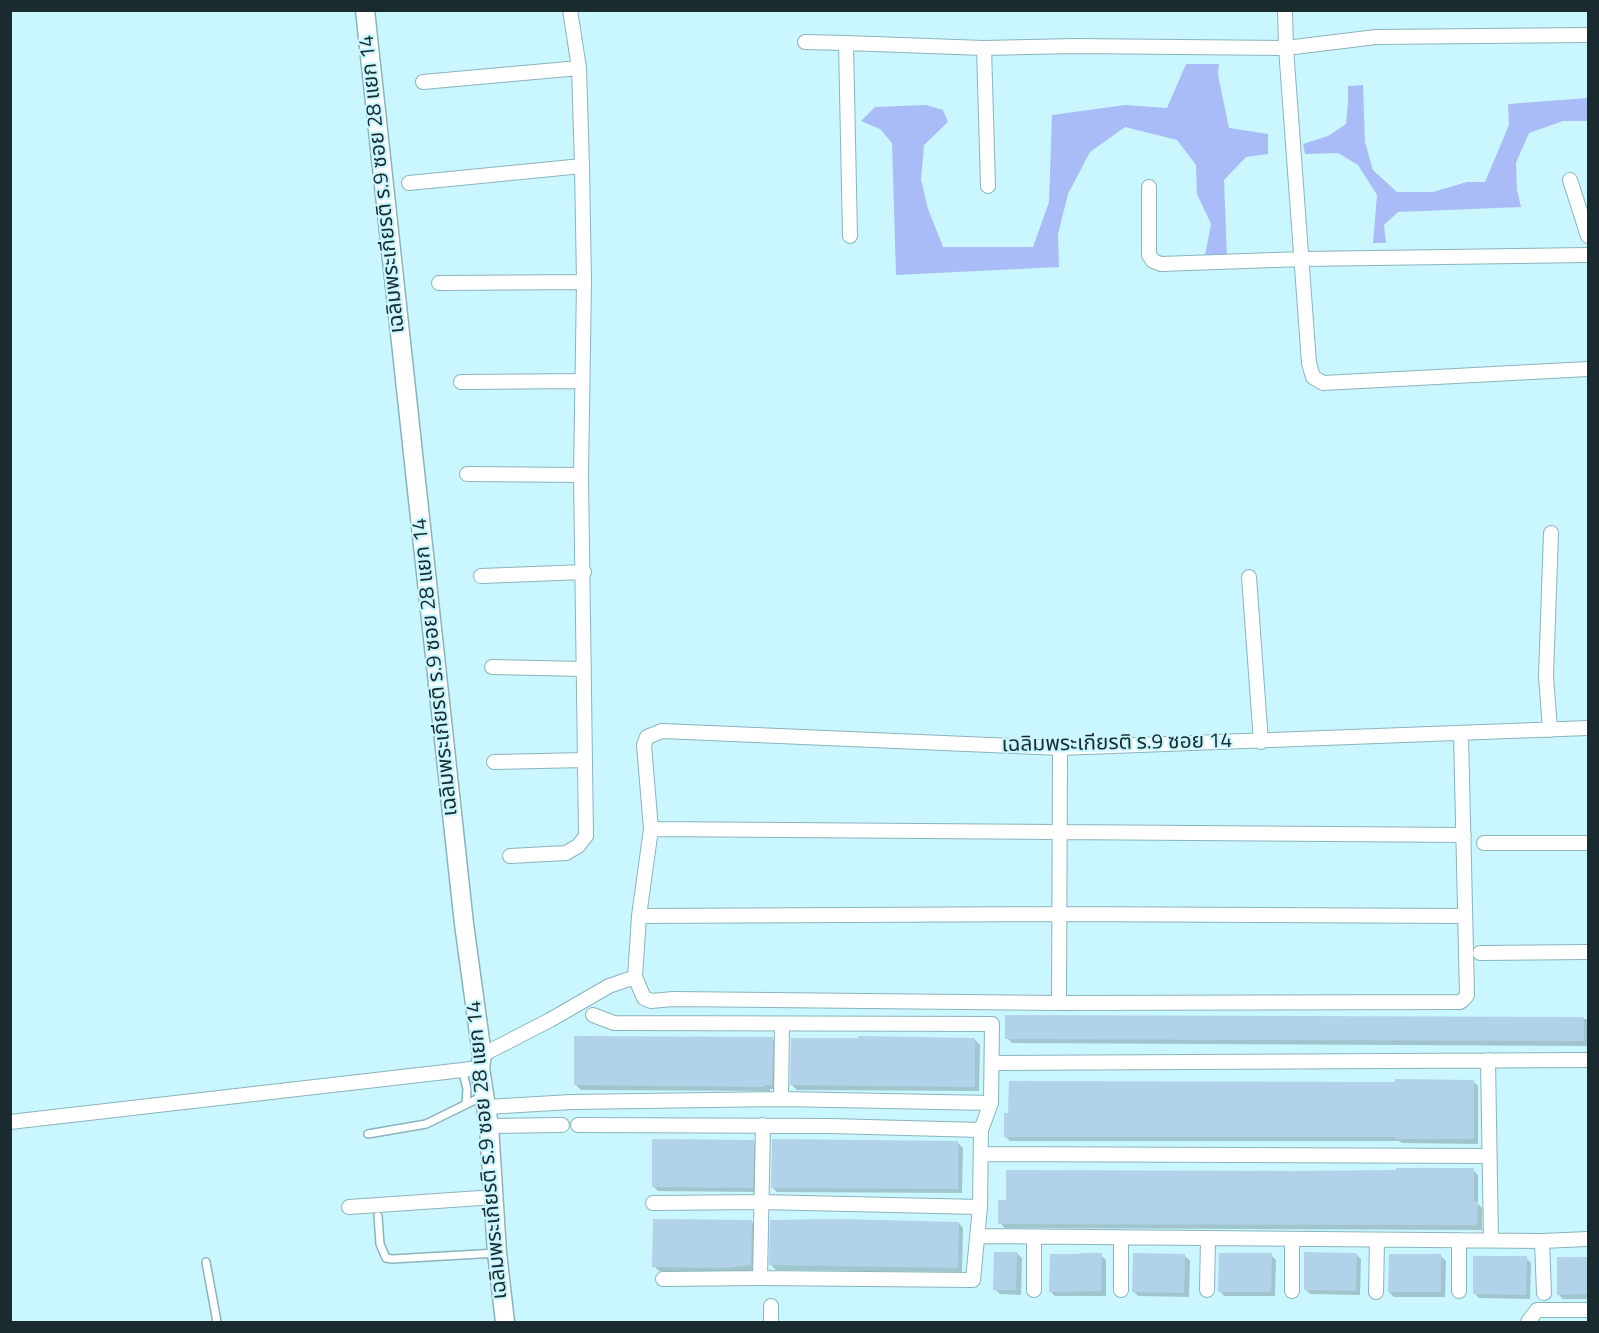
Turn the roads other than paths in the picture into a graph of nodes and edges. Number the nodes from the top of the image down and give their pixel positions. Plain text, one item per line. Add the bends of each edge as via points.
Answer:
1 (364, 10) edge
2 (570, 10) edge
3 (1286, 10) edge
4 (1588, 34) edge
5 (805, 42) dead end
6 (846, 43) junction
7 (984, 48) junction
8 (1286, 48) junction
9 (579, 68) junction
10 (423, 82) dead end
11 (582, 166) junction
12 (1570, 180) dead end
13 (409, 183) dead end
14 (988, 186) dead end
15 (1149, 187) dead end
16 (850, 236) dead end
17 (1588, 236) edge
18 (1588, 255) edge
19 (1302, 259) junction
20 (584, 282) junction
21 (440, 283) dead end
22 (1588, 369) edge
23 (582, 381) junction
24 (461, 382) dead end
25 (467, 474) dead end
26 (581, 475) junction
27 (1551, 533) dead end
28 (584, 572) junction
29 (481, 576) dead end
30 (1249, 577) dead end
31 (492, 667) dead end
32 (584, 669) junction
33 (1588, 728) edge
34 (1550, 730) junction
35 (1461, 734) junction
36 (1261, 742) junction
37 (1060, 748) junction
38 (585, 760) junction
39 (494, 762) dead end
40 (651, 829) junction
41 (1059, 831) junction
42 (1464, 835) junction
43 (1484, 843) dead end
44 (1588, 843) edge
45 (510, 856) dead end
46 (1060, 914) junction
47 (639, 916) junction
48 (1464, 916) junction
49 (1588, 952) edge
50 (1480, 953) dead end
51 (635, 977) junction
52 (1059, 1003) junction
53 (593, 1015) dead end
54 (782, 1024) junction
55 (1488, 1060) junction
56 (1588, 1060) edge
57 (993, 1063) junction
58 (475, 1064) junction
59 (486, 1099) junction
60 (781, 1099) junction
61 (831, 1100) junction
62 (730, 1101) junction
63 (991, 1102) junction
64 (466, 1104) junction
65 (10, 1122) edge
66 (562, 1125) dead end
67 (578, 1125) dead end
68 (730, 1125) junction
69 (763, 1125) junction
70 (489, 1126) junction
71 (830, 1126) junction
72 (981, 1130) junction
73 (368, 1134) dead end
74 (982, 1154) junction
75 (1490, 1156) junction
76 (495, 1197) junction
77 (760, 1202) junction
78 (653, 1203) dead end
79 (349, 1207) dead end
80 (980, 1207) junction
81 (378, 1216) dead end
82 (978, 1236) junction
83 (1034, 1238) junction
84 (1121, 1239) junction
85 (1208, 1239) junction
86 (1292, 1239) junction
87 (1588, 1239) edge
88 (1377, 1240) junction
89 (1459, 1240) junction
90 (1491, 1240) junction
91 (1542, 1241) junction
92 (497, 1253) junction
93 (206, 1262) dead end
94 (760, 1278) junction
95 (663, 1279) dead end
96 (1034, 1290) dead end
97 (1120, 1290) dead end
98 (1207, 1290) dead end
99 (1292, 1291) dead end
100 (1376, 1292) dead end
101 (1460, 1292) dead end
102 (1544, 1293) dead end
103 (771, 1306) dead end
104 (1588, 1310) edge
105 (217, 1323) edge
106 (505, 1323) edge
107 (771, 1323) edge
108 (1528, 1323) edge

1 - 58 street, เฉลิมพระเกียรติ ร.9 ซอย 28 แยก 14 via 464,924
2 - 9 street
3 - 8 street
4 - 8 street via 1376,37
5 - 6 street
6 - 7 street
6 - 16 street
7 - 8 street
7 - 14 street
8 - 19 street
9 - 10 street
9 - 11 street
11 - 13 street
11 - 20 street
12 - 17 street
15 - 19 street via 1149,255 1153,261 1161,264
18 - 19 street
19 - 22 street via 1309,363 1313,377 1323,383
20 - 21 street
20 - 23 street
23 - 24 street
23 - 26 street
25 - 26 street
26 - 28 street
27 - 34 street via 1546,676
28 - 29 street
28 - 32 street
30 - 36 street
31 - 32 street
32 - 38 street
33 - 34 street, เฉลิมพระเกียรติ ร.9 ซอย 14
34 - 35 street, เฉลิมพระเกียรติ ร.9 ซอย 14
35 - 36 street, เฉลิมพระเกียรติ ร.9 ซอย 14
35 - 42 street
36 - 37 street, เฉลิมพระเกียรติ ร.9 ซอย 14
37 - 40 street, เฉลิมพระเกียรติ ร.9 ซอย 14 via 662,731 647,737 644,746
37 - 41 street
38 - 39 street
38 - 45 street via 586,836 566,853
40 - 41 street
40 - 47 street
41 - 42 street
41 - 46 street
42 - 48 street
43 - 44 street
46 - 47 street
46 - 48 street
46 - 52 street
47 - 51 street
48 - 52 street via 1467,994 1460,1002
49 - 50 street
51 - 52 street via 644,998 651,1001
51 - 58 street via 609,986
53 - 54 street via 614,1023
54 - 57 street via 992,1024
54 - 60 street
55 - 56 street
55 - 57 street
55 - 75 street
57 - 63 street
58 - 59 street, เฉลิมพระเกียรติ ร.9 ซอย 28 แยก 14
58 - 64 lane
58 - 65 street
59 - 62 street
59 - 64 lane
59 - 70 street, เฉลิมพระเกียรติ ร.9 ซอย 28 แยก 14
60 - 61 street
60 - 62 street
61 - 63 street
61 - 71 street
62 - 68 street
63 - 72 street
64 - 73 lane via 426,1124
66 - 70 street
67 - 68 street
68 - 69 street
69 - 71 street
69 - 77 street
70 - 76 street, เฉลิมพระเกียรติ ร.9 ซอย 28 แยก 14
71 - 72 street
72 - 74 street
74 - 75 street
74 - 80 street
75 - 90 street
76 - 79 street
76 - 92 street, เฉลิมพระเกียรติ ร.9 ซอย 28 แยก 14
77 - 78 street
77 - 80 street
77 - 94 street
80 - 82 street
81 - 92 lane via 380,1244 386,1258
82 - 83 street
82 - 94 street via 973,1281
83 - 84 street
83 - 96 street
84 - 85 street
84 - 97 street
85 - 86 street
85 - 98 street
86 - 88 street
86 - 99 street
87 - 91 street
88 - 89 street
88 - 100 street
89 - 90 street
89 - 101 street
90 - 91 street
91 - 102 street
92 - 106 street, เฉลิมพระเกียรติ ร.9 ซอย 28 แยก 14
93 - 105 lane
94 - 95 street
103 - 107 street
104 - 108 street via 1537,1310

